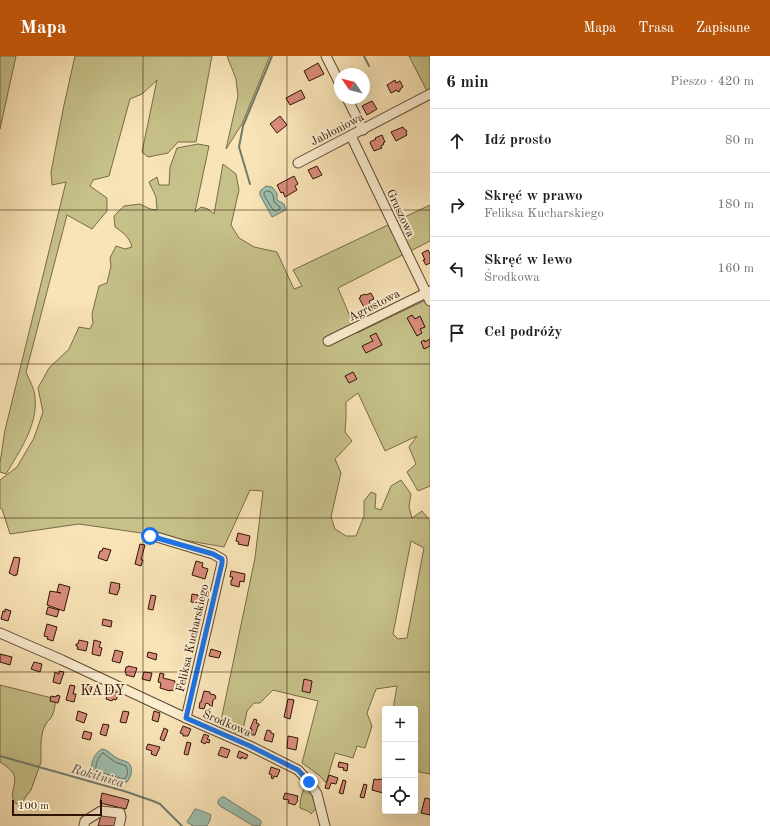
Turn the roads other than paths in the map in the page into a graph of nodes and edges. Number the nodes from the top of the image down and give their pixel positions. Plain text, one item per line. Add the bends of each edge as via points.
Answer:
1 (326, 56) edge
2 (334, 72) edge
3 (430, 94) edge
4 (350, 104) edge
5 (363, 130) junction
6 (351, 136) junction
7 (298, 163) dead end
8 (429, 295) edge
9 (328, 342) dead end
10 (150, 536) dead end
11 (0, 633) edge
12 (186, 718) junction
13 (84, 826) edge
14 (119, 826) edge
15 (325, 826) edge

1 - 2 street
3 - 5 street, Jabłoniowa
4 - 5 street
5 - 6 street, Jabłoniowa
6 - 7 street, Jabłoniowa
6 - 8 street, Gruszowa
8 - 9 street, Agrestowa
10 - 12 street, Feliksa Kucharskiego via 213,554 222,559
11 - 12 street, Środkowa
12 - 15 street, Środkowa via 298,770 317,794
13 - 14 street via 85,821 102,811 120,813

